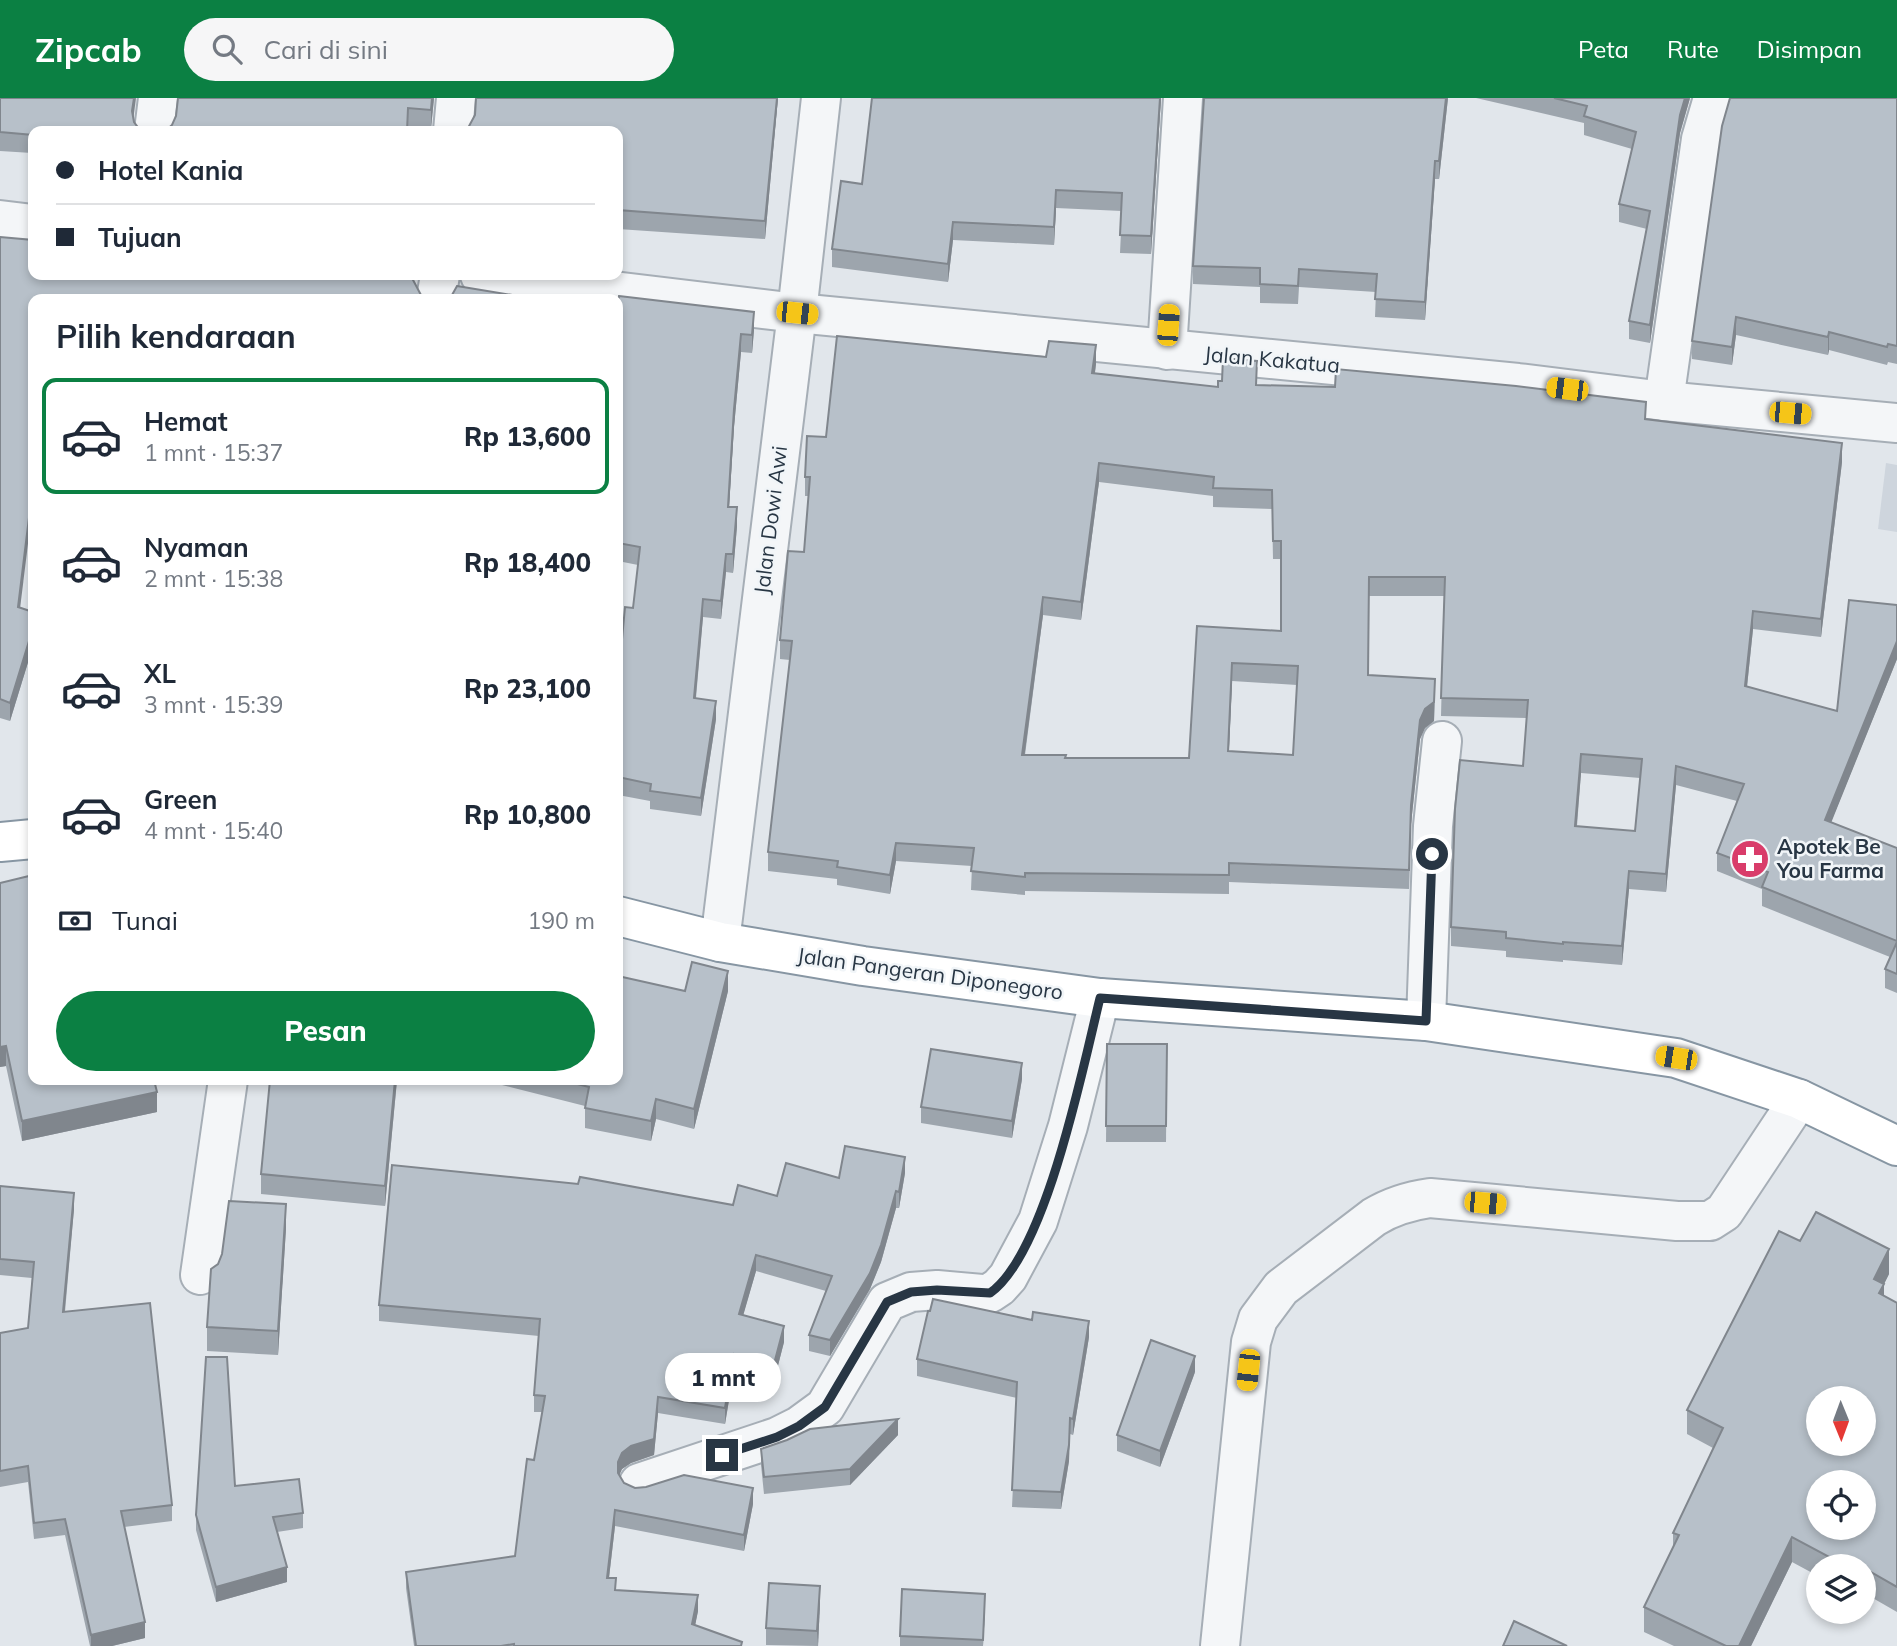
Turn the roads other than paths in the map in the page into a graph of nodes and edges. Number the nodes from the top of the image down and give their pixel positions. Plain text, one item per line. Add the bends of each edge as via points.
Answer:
1 (158, 98) edge
2 (456, 98) edge
3 (821, 98) edge
4 (1182, 98) edge
5 (1713, 98) edge
6 (155, 126) edge
7 (453, 126) edge
8 (0, 220) edge
9 (28, 223) edge
10 (523, 280) edge
11 (797, 313) junction
12 (1167, 350) junction
13 (1664, 401) junction
14 (1895, 413) edge
15 (1442, 741) dead end
16 (28, 839) edge
17 (0, 842) edge
18 (623, 917) edge
19 (720, 942) junction
20 (1100, 998) junction
21 (1426, 1021) junction
22 (227, 1085) edge
23 (1799, 1098) junction
24 (1897, 1146) edge
25 (200, 1275) dead end
26 (639, 1483) dead end
27 (1220, 1646) edge

1 - 6 street
2 - 7 street
3 - 11 street, Jalan Dowi Awi
4 - 12 street
5 - 13 street via 1701,139
8 - 9 street
10 - 11 street, Jalan Kakatua
11 - 12 street, Jalan Kakatua
11 - 19 street, Jalan Dowi Awi
12 - 13 street, Jalan Kakatua
13 - 14 street, Jalan Kakatua
15 - 21 street via 1433,826
16 - 17 highway
18 - 19 highway, Jalan Pangeran Diponegoro
19 - 20 highway, Jalan Pangeran Diponegoro
20 - 21 highway, Jalan Pangeran Diponegoro
20 - 26 street via 1038,1221 999,1287 982,1294 911,1292 887,1302 825,1407 799,1426
21 - 23 highway, Jalan Pangeran Diponegoro via 1676,1058
22 - 25 street
23 - 24 highway, Jalan Pangeran Diponegoro
23 - 27 street via 1724,1212 1710,1221 1430,1198 1409,1201 1374,1217 1281,1288 1258,1319 1251,1342

